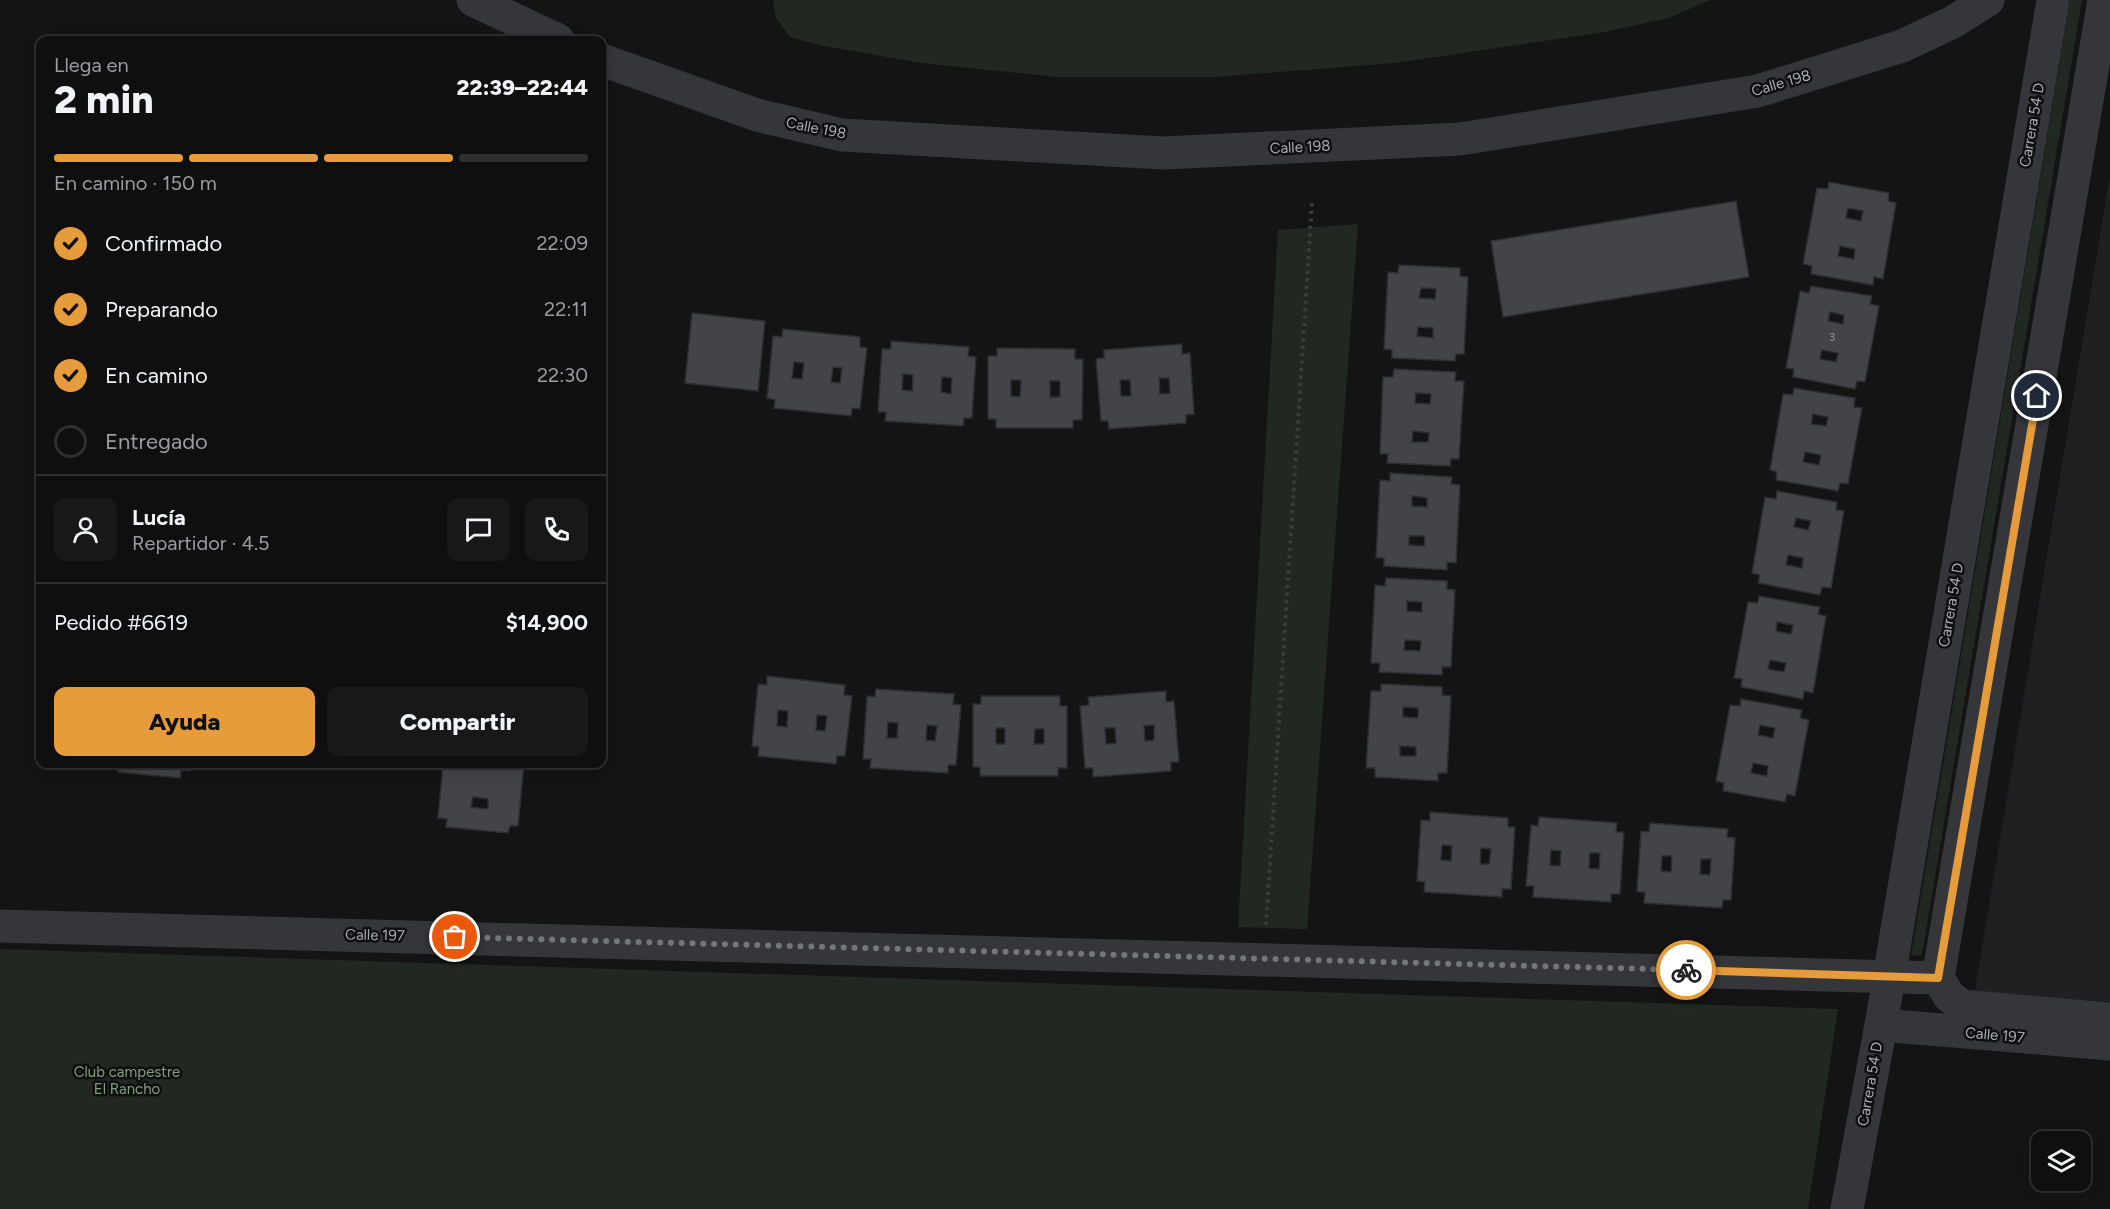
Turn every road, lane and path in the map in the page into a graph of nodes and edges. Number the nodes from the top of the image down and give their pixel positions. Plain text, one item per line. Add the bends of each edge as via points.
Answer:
1 (474, 0) edge
2 (1988, 0) edge
3 (2053, 0) edge
4 (2104, 0) edge
5 (550, 36) edge
6 (606, 61) edge
7 (1312, 202) dead end
8 (0, 926) edge
9 (1266, 928) dead end
10 (1888, 975) junction
11 (1938, 978) junction
12 (2110, 1019) edge
13 (1881, 1025) junction
14 (2110, 1044) edge
15 (1847, 1209) edge

1 - 5 street
2 - 6 street, Calle 198 via 1902,46 1758,91 1461,139 1163,153 842,135 757,116
3 - 10 street, Carrera 54 D
4 - 11 street
7 - 9 path
8 - 10 street, Calle 197
10 - 11 street, Calle 197
10 - 13 street, Carrera 54 D
11 - 12 street, Calle 197 via 1949,996 1962,1006
13 - 14 street, Calle 197
13 - 15 street, Carrera 54 D

